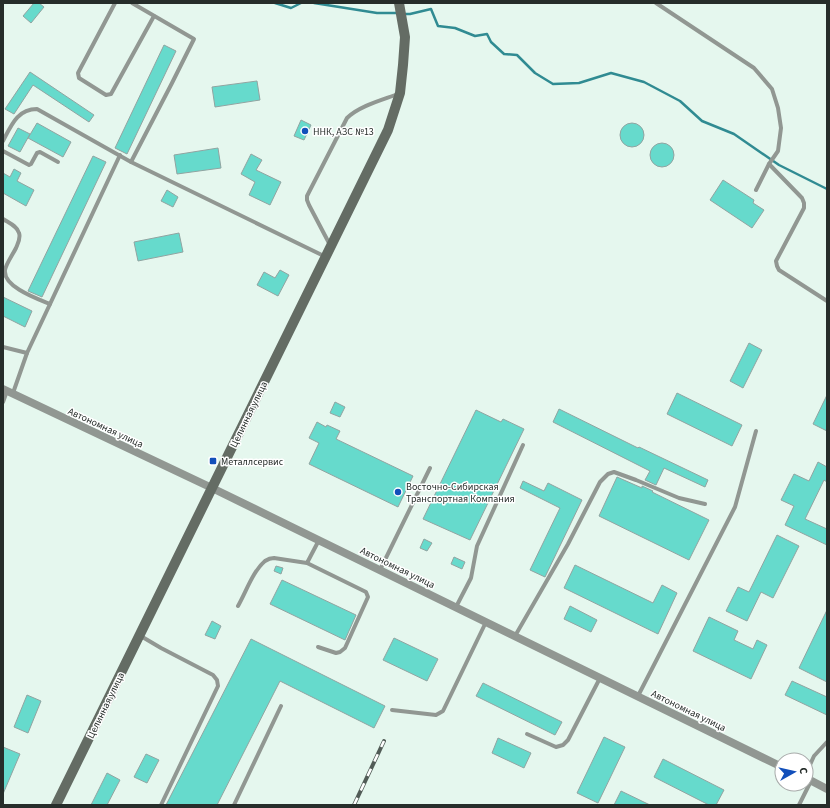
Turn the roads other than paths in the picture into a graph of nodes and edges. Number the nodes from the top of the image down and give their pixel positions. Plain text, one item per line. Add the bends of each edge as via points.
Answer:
1 (114, 3) edge
2 (132, 3) edge
3 (400, 3) edge
4 (656, 3) edge
5 (154, 16) junction
6 (400, 93) junction
7 (3, 141) edge
8 (3, 151) edge
9 (120, 155) junction
10 (58, 162) dead end
11 (131, 162) junction
12 (769, 164) junction
13 (756, 190) dead end
14 (3, 219) edge
15 (331, 247) junction
16 (326, 257) junction
17 (827, 301) edge
18 (50, 304) junction
19 (3, 347) edge
20 (27, 353) junction
21 (7, 391) edge
22 (3, 402) edge
23 (756, 431) dead end
24 (523, 445) dead end
25 (430, 468) dead end
26 (212, 488) junction
27 (705, 504) dead end
28 (319, 540) junction
29 (307, 563) junction
30 (380, 570) junction
31 (238, 606) dead end
32 (456, 607) junction
33 (486, 622) junction
34 (139, 635) junction
35 (515, 636) junction
36 (318, 647) dead end
37 (600, 678) junction
38 (638, 696) junction
39 (281, 706) dead end
40 (392, 710) dead end
41 (527, 734) dead end
42 (827, 742) edge
43 (814, 756) edge
44 (774, 763) edge
45 (814, 783) edge
46 (827, 789) edge
47 (804, 792) edge
48 (56, 805) edge
49 (161, 805) edge
50 (234, 805) edge
51 (799, 805) edge

1 - 5 lane via 78,73 79,78 106,95 111,94
2 - 5 lane
3 - 6 street, Целинная улица via 405,37
4 - 12 lane via 754,68 772,89 781,128 778,151
5 - 11 lane via 194,39
6 - 15 street, Целинная улица via 388,130
6 - 15 lane via 358,110 348,118 307,196 309,205
7 - 9 lane via 15,120 23,112 37,109
8 - 10 lane via 29,165 40,152
9 - 11 lane
9 - 18 lane
11 - 16 lane
12 - 13 lane
12 - 17 lane via 804,203 804,208 776,261 777,266 779,270
14 - 18 lane via 17,228 20,234 5,270 5,276 21,291
15 - 16 street, Целинная улица
16 - 26 street, Целинная улица
18 - 20 lane
19 - 20 lane
20 - 21 lane
21 - 22 lane
21 - 26 street, Автономная улица
23 - 38 lane via 735,507
24 - 32 lane via 476,546 471,578
25 - 30 lane
26 - 28 street, Автономная улица
26 - 34 street, Целинная улица
27 - 35 lane via 679,498 614,472 608,474 600,482
28 - 29 lane
28 - 30 street, Автономная улица
29 - 31 lane via 274,558 265,561 255,573
29 - 36 lane via 366,592 368,597 345,648 336,653
30 - 32 street, Автономная улица
32 - 33 street, Автономная улица
33 - 35 street, Автономная улица
33 - 40 lane via 443,711 436,715
34 - 48 street, Целинная улица
34 - 49 lane via 213,675 218,686
35 - 37 street, Автономная улица
37 - 38 street, Автономная улица
37 - 41 lane via 563,745 556,747
38 - 44 street, Автономная улица
39 - 50 lane
42 - 43 lane
45 - 46 street
47 - 51 lane

